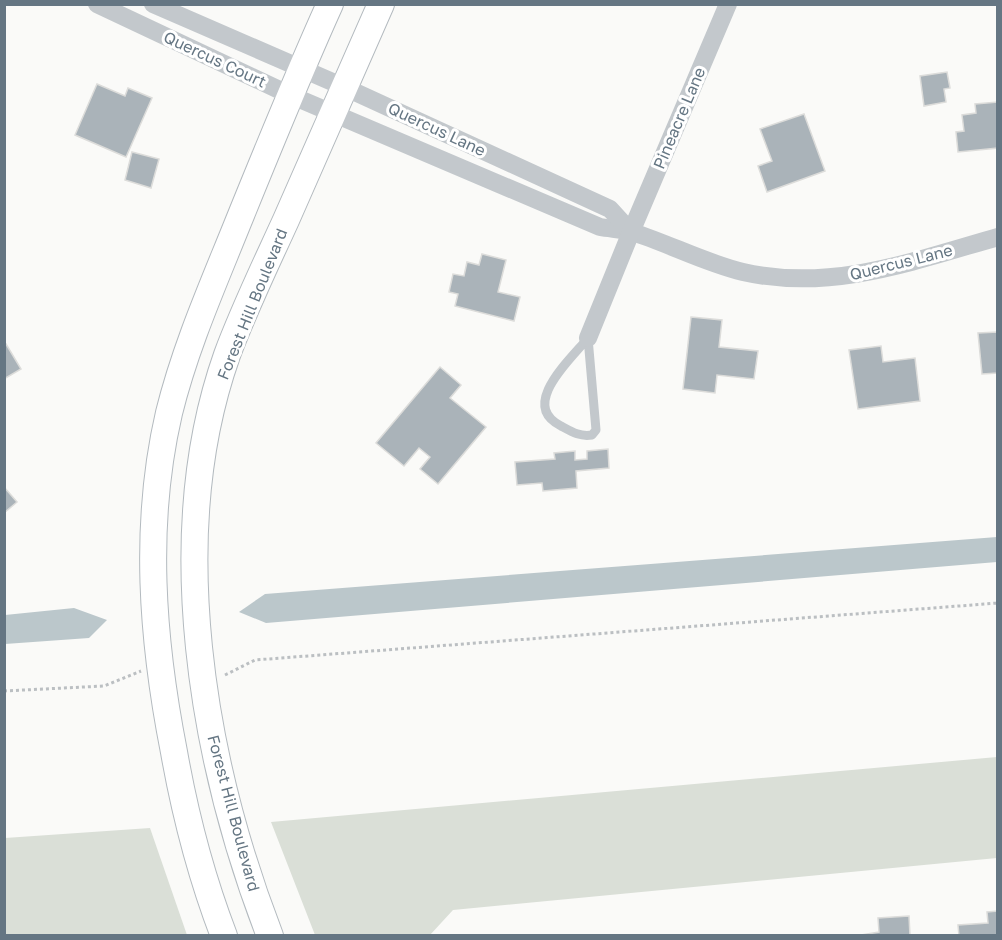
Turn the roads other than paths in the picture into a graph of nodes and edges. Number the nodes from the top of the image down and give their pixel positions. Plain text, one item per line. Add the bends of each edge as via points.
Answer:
1 (97, 4) edge
2 (144, 4) edge
3 (153, 4) edge
4 (330, 4) edge
5 (381, 4) edge
6 (728, 4) edge
7 (135, 22) junction
8 (301, 68) junction
9 (344, 87) junction
10 (290, 94) junction
11 (333, 112) junction
12 (631, 232) junction
13 (998, 237) edge
14 (588, 339) junction
15 (224, 936) edge
16 (270, 936) edge

1 - 7 street, Quercus Court
2 - 7 street
3 - 8 street, Quercus Court
4 - 8 main road
5 - 9 main road, Forest Hill Boulevard
6 - 12 street, Pineacre Lane
7 - 10 street, Quercus Court
8 - 9 street, Quercus Lane
8 - 10 main road
9 - 11 main road, Forest Hill Boulevard
9 - 12 street, Quercus Lane via 610,209
10 - 11 street, Quercus Court
10 - 15 main road via 184,361 159,467 154,522 159,664 181,790 198,859
11 - 12 street, Quercus Lane via 600,227
11 - 16 main road, Forest Hill Boulevard via 227,356 210,420 195,517 195,601 204,685 238,844
12 - 13 street, Quercus Lane via 743,272 813,279 882,270
12 - 14 street, Pineacre Lane
14 - 14 lane via 545,395 545,409 551,421 583,437 596,430

